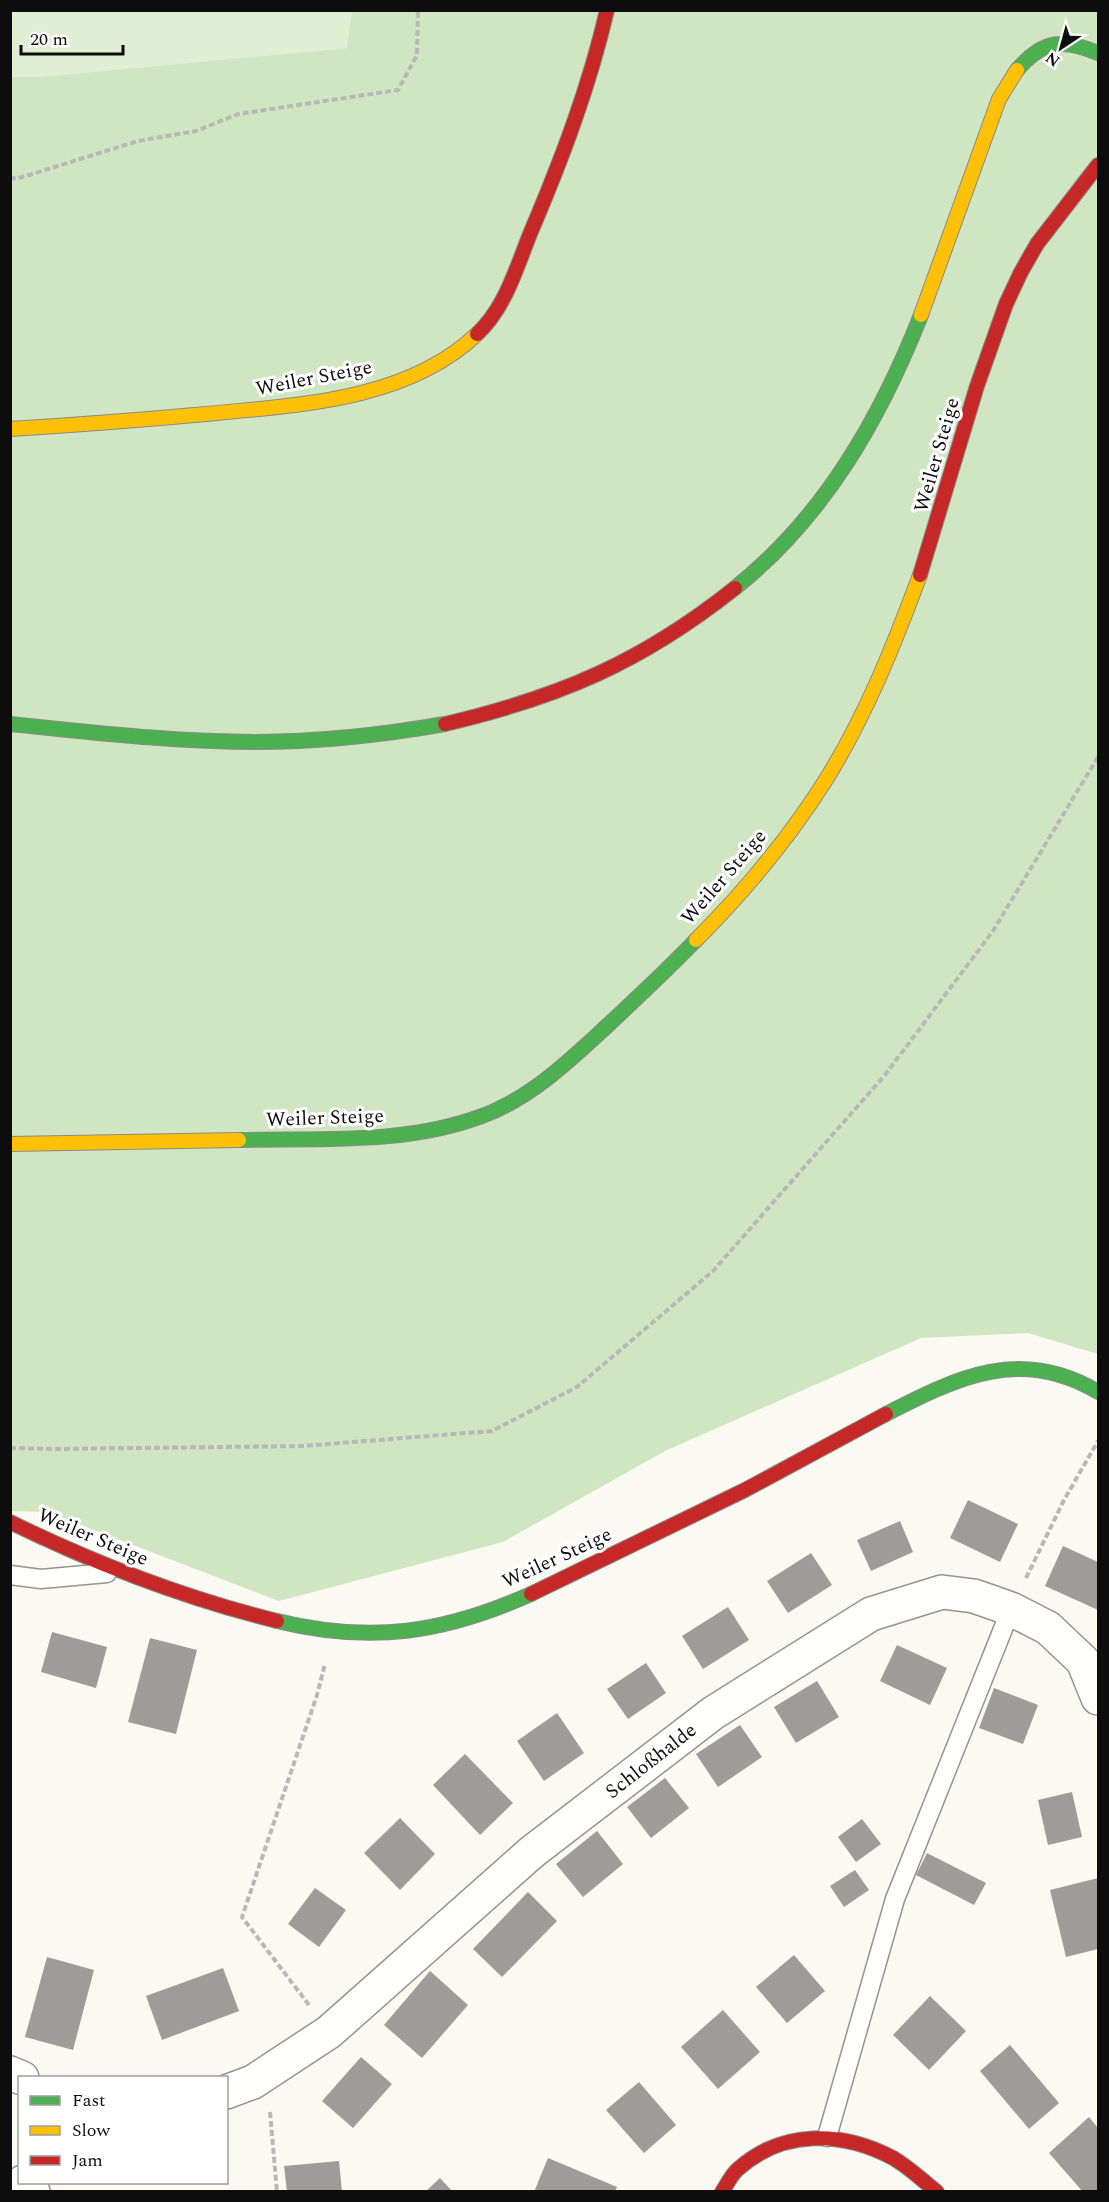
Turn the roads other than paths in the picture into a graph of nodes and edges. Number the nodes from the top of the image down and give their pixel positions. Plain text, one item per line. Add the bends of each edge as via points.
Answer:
1 (607, 10) edge
2 (1098, 53) edge
3 (1098, 165) edge
4 (10, 429) edge
5 (10, 724) edge
6 (10, 1144) edge
7 (1098, 1392) edge
8 (10, 1522) edge
9 (121, 1572) junction
10 (10, 1575) edge
11 (1011, 1609) junction
12 (1098, 1698) edge
13 (228, 2091) edge
14 (827, 2136) junction
15 (722, 2192) edge
16 (937, 2192) edge

1 - 4 street, Weiler Steige via 572,134 507,291 490,319 456,351 407,376 330,398 189,416
2 - 5 street via 1076,44 1052,44 1039,48 1021,64 999,99 928,296 872,423 820,502 788,539 751,576 672,634 582,683 535,700 484,715 380,734 212,741
3 - 6 street, Weiler Steige via 1045,232 1008,298 919,578 865,708 827,777 780,844 720,914 637,999 571,1059 502,1108 464,1123 423,1132 341,1138
7 - 9 street, Weiler Steige via 1052,1373 1021,1368 957,1380 890,1411 778,1474 553,1583 492,1611 434,1627 370,1634 333,1632 214,1605
8 - 9 street, Weiler Steige
9 - 10 lane via 41,1579
11 - 12 street, Schloßhalde via 1048,1628 1083,1661
11 - 13 street, Schloßhalde via 974,1596 942,1592 871,1614 714,1713 532,1852 329,2032 253,2082
11 - 14 lane via 895,1899
14 - 15 street via 789,2142 758,2154 736,2171
14 - 16 street via 860,2143 895,2159

